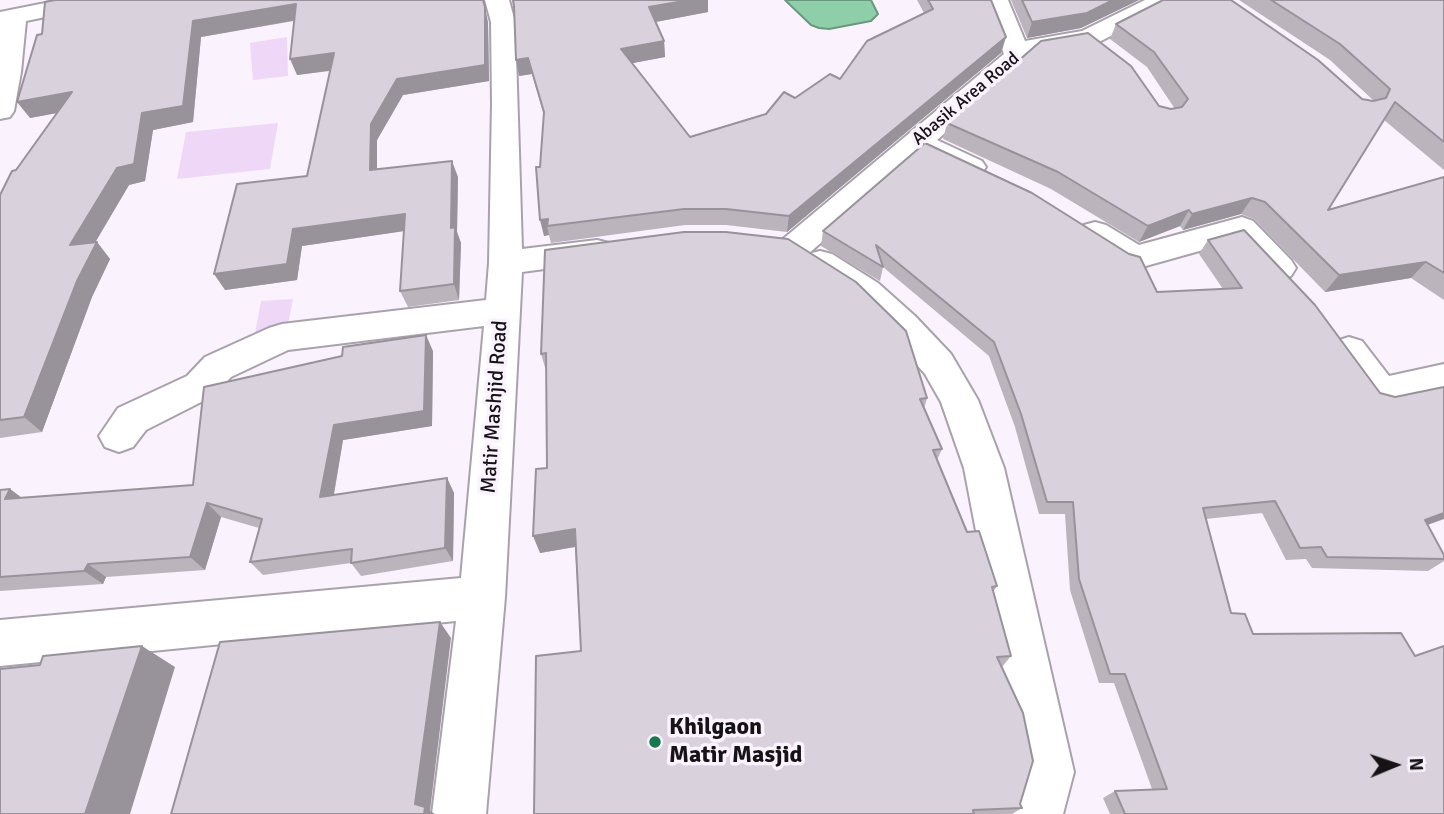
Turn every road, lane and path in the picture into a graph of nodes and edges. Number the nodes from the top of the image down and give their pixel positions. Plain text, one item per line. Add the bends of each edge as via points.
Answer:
1 (96, 0) edge
2 (497, 0) edge
3 (996, 0) edge
4 (1163, 0) edge
5 (9, 10) edge
6 (1018, 56) junction
7 (0, 111) edge
8 (916, 141) junction
9 (1002, 181) edge
10 (1071, 218) edge
11 (754, 242) edge
12 (630, 246) edge
13 (795, 247) junction
14 (506, 263) junction
15 (1298, 288) edge
16 (502, 311) junction
17 (1332, 329) edge
18 (1444, 379) edge
19 (119, 436) dead end
20 (482, 597) junction
21 (0, 643) edge
22 (459, 814) edge
23 (1036, 814) edge

1 - 5 street
2 - 14 street, Matir Mashjid Road via 503,22 506,103
3 - 6 street
4 - 6 street, Abasik Area Road via 1098,46 1041,44
5 - 7 street via 8,72
6 - 8 street, Abasik Area Road
8 - 9 street
8 - 13 street, Abasik Area Road
10 - 15 street via 1135,258 1242,228
11 - 13 street
12 - 14 street
13 - 23 street via 866,292 902,325 938,364 959,400 984,468 1048,772
14 - 16 street, Matir Mashjid Road
16 - 19 street via 282,337 218,368 200,386 132,419
16 - 20 street, Matir Mashjid Road
17 - 18 street via 1380,393
20 - 21 street
20 - 22 street, Matir Mashjid Road

